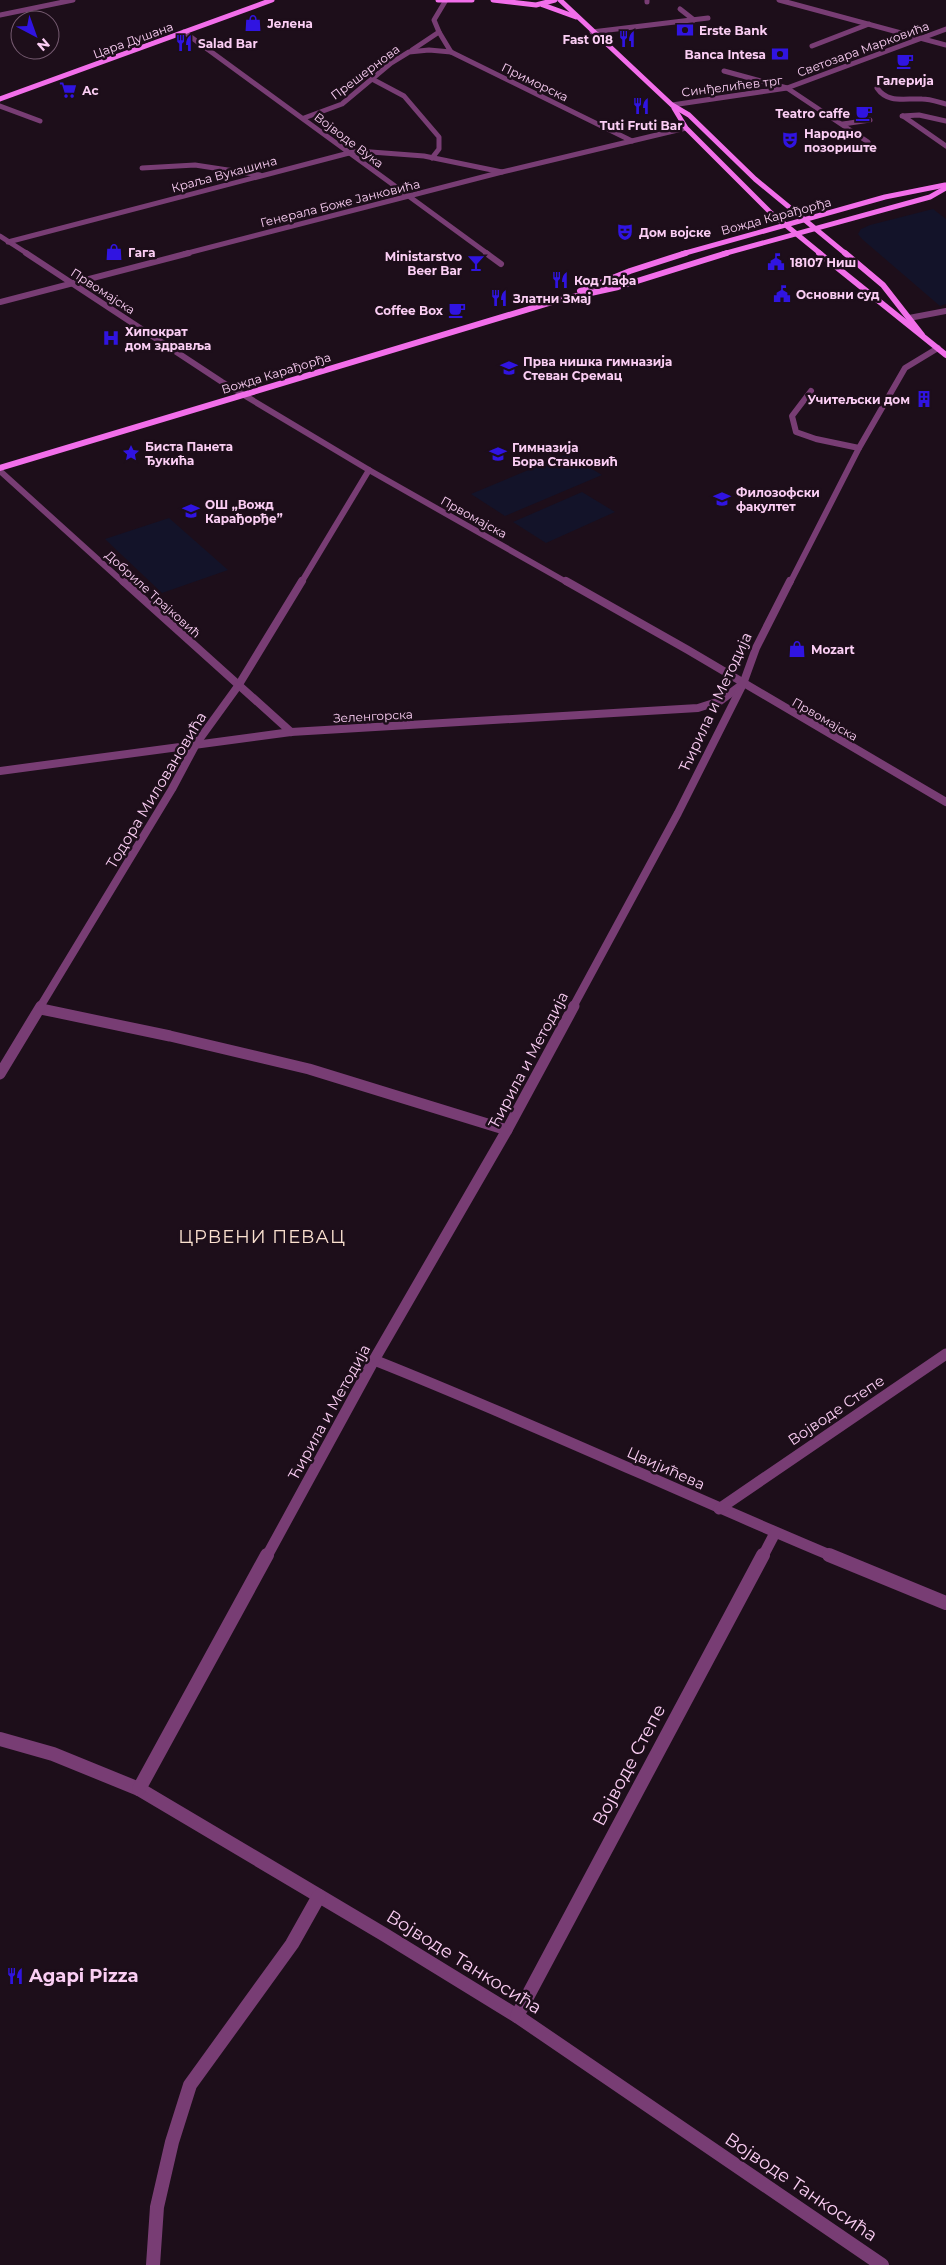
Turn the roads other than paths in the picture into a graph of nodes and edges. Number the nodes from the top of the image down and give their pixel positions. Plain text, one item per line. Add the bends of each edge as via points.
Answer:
1 (73, 0) edge
2 (272, 0) edge
3 (438, 0) edge
4 (446, 0) edge
5 (472, 0) edge
6 (493, 0) edge
7 (555, 0) edge
8 (560, 0) edge
9 (779, 0) edge
10 (513, 1) edge
11 (540, 5) junction
12 (680, 9) dead end
13 (0, 15) edge
14 (577, 18) junction
15 (708, 18) dead end
16 (694, 20) junction
17 (869, 24) junction
18 (946, 29) edge
19 (184, 32) junction
20 (439, 32) junction
21 (592, 32) junction
22 (922, 38) junction
23 (946, 44) edge
24 (812, 46) dead end
25 (409, 52) junction
26 (451, 52) junction
27 (724, 71) dead end
28 (372, 79) junction
29 (787, 88) junction
30 (877, 88) dead end
31 (0, 99) edge
32 (946, 104) edge
33 (672, 105) junction
34 (0, 106) edge
35 (903, 116) junction
36 (896, 117) dead end
37 (304, 118) junction
38 (936, 119) junction
39 (40, 120) dead end
40 (870, 120) dead end
41 (946, 121) edge
42 (843, 124) junction
43 (946, 126) edge
44 (686, 128) junction
45 (632, 141) junction
46 (868, 142) dead end
47 (946, 146) edge
48 (349, 153) junction
49 (432, 158) junction
50 (142, 168) dead end
51 (502, 172) junction
52 (260, 175) junction
53 (946, 187) edge
54 (408, 197) junction
55 (806, 220) junction
56 (786, 225) junction
57 (816, 229) junction
58 (796, 234) junction
59 (0, 236) edge
60 (8, 242) junction
61 (501, 264) dead end
62 (69, 283) junction
63 (559, 300) junction
64 (0, 302) edge
65 (946, 311) edge
66 (909, 318) junction
67 (922, 335) junction
68 (938, 348) junction
69 (946, 355) edge
70 (811, 391) dead end
71 (243, 395) junction
72 (859, 448) junction
73 (0, 470) edge
74 (369, 470) junction
75 (743, 684) junction
76 (238, 686) junction
77 (291, 732) junction
78 (196, 744) junction
79 (0, 771) edge
80 (946, 802) edge
81 (41, 1009) junction
82 (4, 1063) edge
83 (0, 1074) edge
84 (507, 1130) junction
85 (946, 1354) edge
86 (374, 1360) junction
87 (719, 1509) junction
88 (775, 1533) junction
89 (946, 1603) edge
90 (0, 1739) edge
91 (139, 1789) junction
92 (320, 1896) junction
93 (517, 2016) junction
94 (153, 2265) edge
95 (882, 2265) edge

1 - 13 street
2 - 19 main road, Цара Душана
3 - 4 main road
4 - 5 main road
4 - 20 street via 434,20
6 - 10 main road
7 - 11 main road
8 - 14 main road, Синђелићев трг
9 - 17 street
10 - 11 main road
11 - 14 main road, Синђелићев трг
12 - 16 street
14 - 21 main road, Синђелићев трг
15 - 16 street
16 - 21 street
17 - 22 street
17 - 24 street
18 - 22 street, Светозара Марковића
19 - 31 main road, Цара Душана
19 - 37 street, Војводе Вука
20 - 25 street, Прешернова
20 - 26 street
21 - 33 main road, Синђелићев трг
22 - 23 street
22 - 29 street, Светозара Марковића
25 - 26 street, Прешернова
25 - 28 street, Прешернова
26 - 45 street, Приморска
27 - 29 street
28 - 37 street, Прешернова via 342,104
28 - 49 street via 398,91 418,108 440,137 439,149
29 - 33 street, Синђелићев трг
29 - 42 street, Синђелићев трг
30 - 32 street via 879,93 894,100 920,99
33 - 44 main road, Синђелићев трг
33 - 55 main road, Синђелићев трг via 689,115 755,179
34 - 39 street
35 - 36 street
35 - 38 street
35 - 47 street
37 - 48 street, Војводе Вука
38 - 41 street
38 - 43 street
40 - 42 street
42 - 46 street, Синђелићев трг
44 - 45 street, Генерала Боже Јанковића
44 - 56 main road, Синђелићев трг
45 - 51 street, Генерала Боже Јанковића
48 - 49 street, Краља Вукашина via 358,151
48 - 52 street, Краља Вукашина
48 - 54 street, Војводе Вука
49 - 51 street, Краља Вукашина
50 - 52 street via 195,165
51 - 54 street, Генерала Боже Јанковића
52 - 60 street, Краља Вукашина
53 - 55 main road, Вожда Карађорђа via 913,190
53 - 57 main road, Вожда Карађорђа via 930,197
54 - 61 street, Војводе Вука
54 - 62 street, Генерала Боже Јанковића
55 - 56 main road, Вожда Карађорђа
55 - 57 main road, Синђелићев трг
56 - 58 main road, Синђелићев трг
56 - 63 main road, Вожда Карађорђа via 605,280
57 - 58 main road, Вожда Карађорђа
57 - 66 main road, Синђелићев трг via 883,285
58 - 63 main road, Вожда Карађорђа via 618,287
58 - 67 main road, Синђелићев трг
59 - 60 street, Првомајска
60 - 62 street, Првомајска
62 - 64 street, Генерала Боже Јанковића
62 - 71 street, Првомајска
63 - 71 main road, Вожда Карађорђа
65 - 66 street
66 - 67 main road, Синђелићев трг
67 - 68 main road
68 - 69 main road
68 - 72 street, Ћирила и Методија via 905,368
70 - 72 street via 792,416 796,432 816,440
71 - 73 main road, Вожда Карађорђа
71 - 74 street, Првомајска
72 - 75 street, Ћирила и Методија via 756,648
73 - 76 street, Добриле Трајковић
74 - 75 street, Првомајска
74 - 76 street, Тодора Миловановића
75 - 77 street, Зеленгорска via 720,701 698,708
75 - 80 street, Првомајска
75 - 84 street, Ћирила и Методија via 678,813
76 - 77 street, Добриле Трајковић
76 - 78 street, Тодора Миловановића
77 - 78 street, Зеленгорска
78 - 79 street, Зеленгорска
78 - 81 street, Тодора Миловановића
81 - 82 street, Тодора Миловановића
81 - 84 street via 309,1069
82 - 83 street, Тодора Миловановића
84 - 86 street, Ћирила и Методија
85 - 87 street, Војводе Степе
86 - 87 street, Цвијићева
86 - 91 street, Ћирила и Методија
87 - 88 street, Цвијићева
88 - 89 street, Цвијићева
88 - 93 street, Војводе Степе
90 - 91 street, Војводе Танкосића via 53,1754
91 - 92 street, Војводе Танкосића
92 - 93 street, Војводе Танкосића
92 - 94 street via 292,1944 190,2085 157,2207
93 - 95 street, Војводе Танкосића

